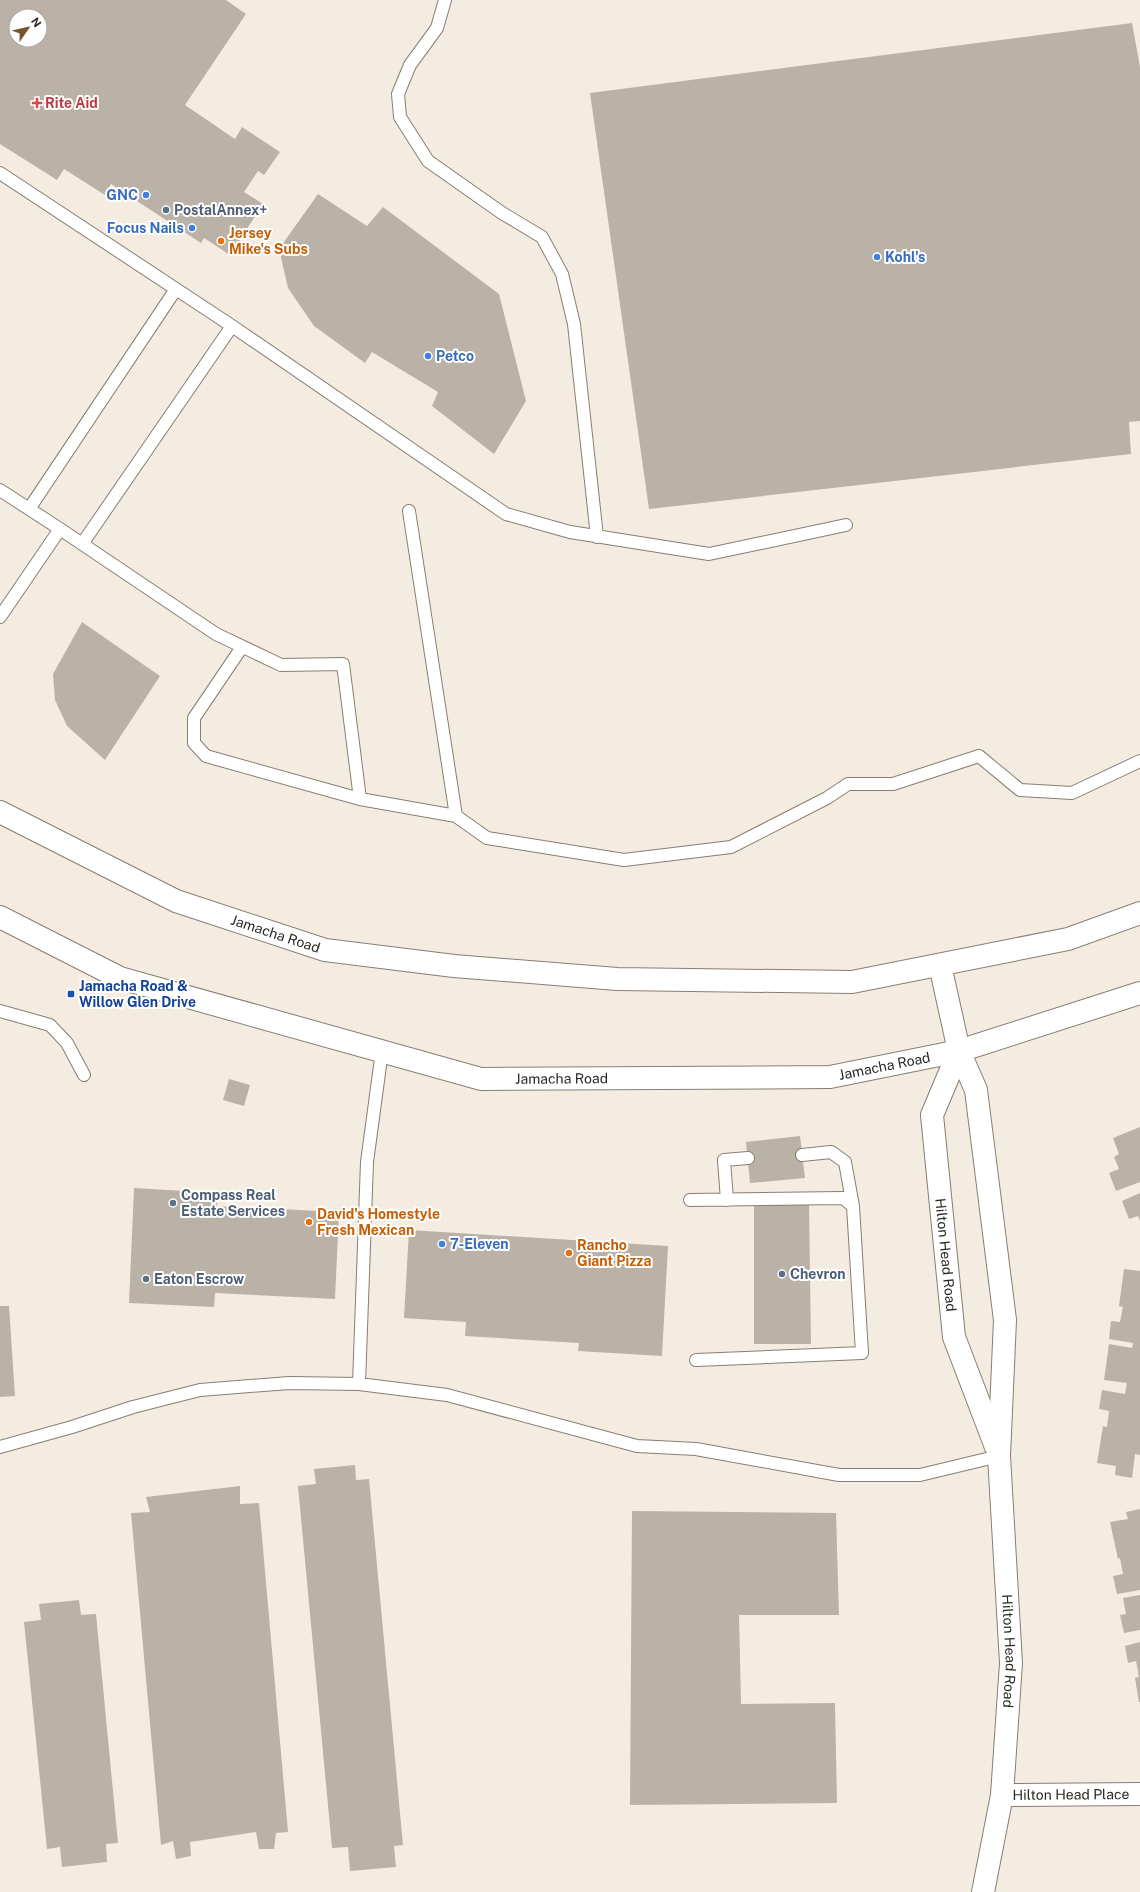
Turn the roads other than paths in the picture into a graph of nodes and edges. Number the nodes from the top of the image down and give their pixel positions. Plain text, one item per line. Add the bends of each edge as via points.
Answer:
1 (445, 0) edge
2 (0, 173) edge
3 (176, 289) junction
4 (232, 326) junction
5 (0, 490) edge
6 (29, 509) junction
7 (409, 511) dead end
8 (846, 525) dead end
9 (60, 529) junction
10 (597, 537) junction
11 (82, 544) junction
12 (0, 617) edge
13 (242, 647) junction
14 (1140, 761) edge
15 (360, 799) junction
16 (0, 812) edge
17 (456, 816) junction
18 (1140, 913) edge
19 (0, 917) edge
20 (940, 965) junction
21 (1140, 993) edge
22 (0, 1010) edge
23 (382, 1051) junction
24 (959, 1051) junction
25 (84, 1075) dead end
26 (802, 1155) dead end
27 (748, 1158) dead end
28 (690, 1200) dead end
29 (727, 1200) junction
30 (852, 1206) junction
31 (696, 1360) dead end
32 (359, 1384) junction
33 (0, 1447) edge
34 (999, 1456) junction
35 (1140, 1794) edge
36 (1002, 1795) junction
37 (983, 1892) edge

1 - 10 lane via 437,28 410,65 398,94 400,117 428,161 502,213 542,237 562,274 574,324
2 - 3 lane
3 - 4 lane
3 - 6 lane
4 - 10 lane via 506,514
4 - 11 lane
5 - 6 lane
6 - 9 lane
7 - 17 lane
8 - 10 lane via 709,554
9 - 11 lane
9 - 12 lane
11 - 13 lane via 216,634
13 - 15 lane via 280,665 343,664
13 - 15 lane via 194,718 194,743 206,756
14 - 17 lane via 1072,793 1020,790 979,756 893,784 848,784 827,798 731,847 624,860 487,838
15 - 17 lane
16 - 20 main road, Jamacha Road via 176,900 325,950 454,966 617,979 852,982
18 - 20 main road, Jamacha Road via 1068,939
19 - 23 main road, Jamacha Road via 120,978
20 - 24 main road, Hilton Head Road
21 - 24 main road, Jamacha Road
22 - 25 lane via 50,1025 67,1043
23 - 24 main road, Jamacha Road via 481,1079 830,1078
23 - 32 lane via 367,1162
24 - 34 main road, Hilton Head Road via 976,1090 1005,1320
24 - 34 main road, Hilton Head Road via 932,1115 954,1337
26 - 30 lane via 831,1152 845,1162
27 - 29 lane via 724,1160
28 - 29 lane
29 - 30 lane via 843,1198
30 - 31 lane via 862,1353
32 - 33 lane via 289,1383 200,1390 133,1407
32 - 34 lane via 447,1395 637,1446 696,1449 839,1475 920,1475
34 - 36 main road, Hilton Head Road via 1010,1663
35 - 36 main road, Hilton Head Place
36 - 37 main road, Hilton Head Road

